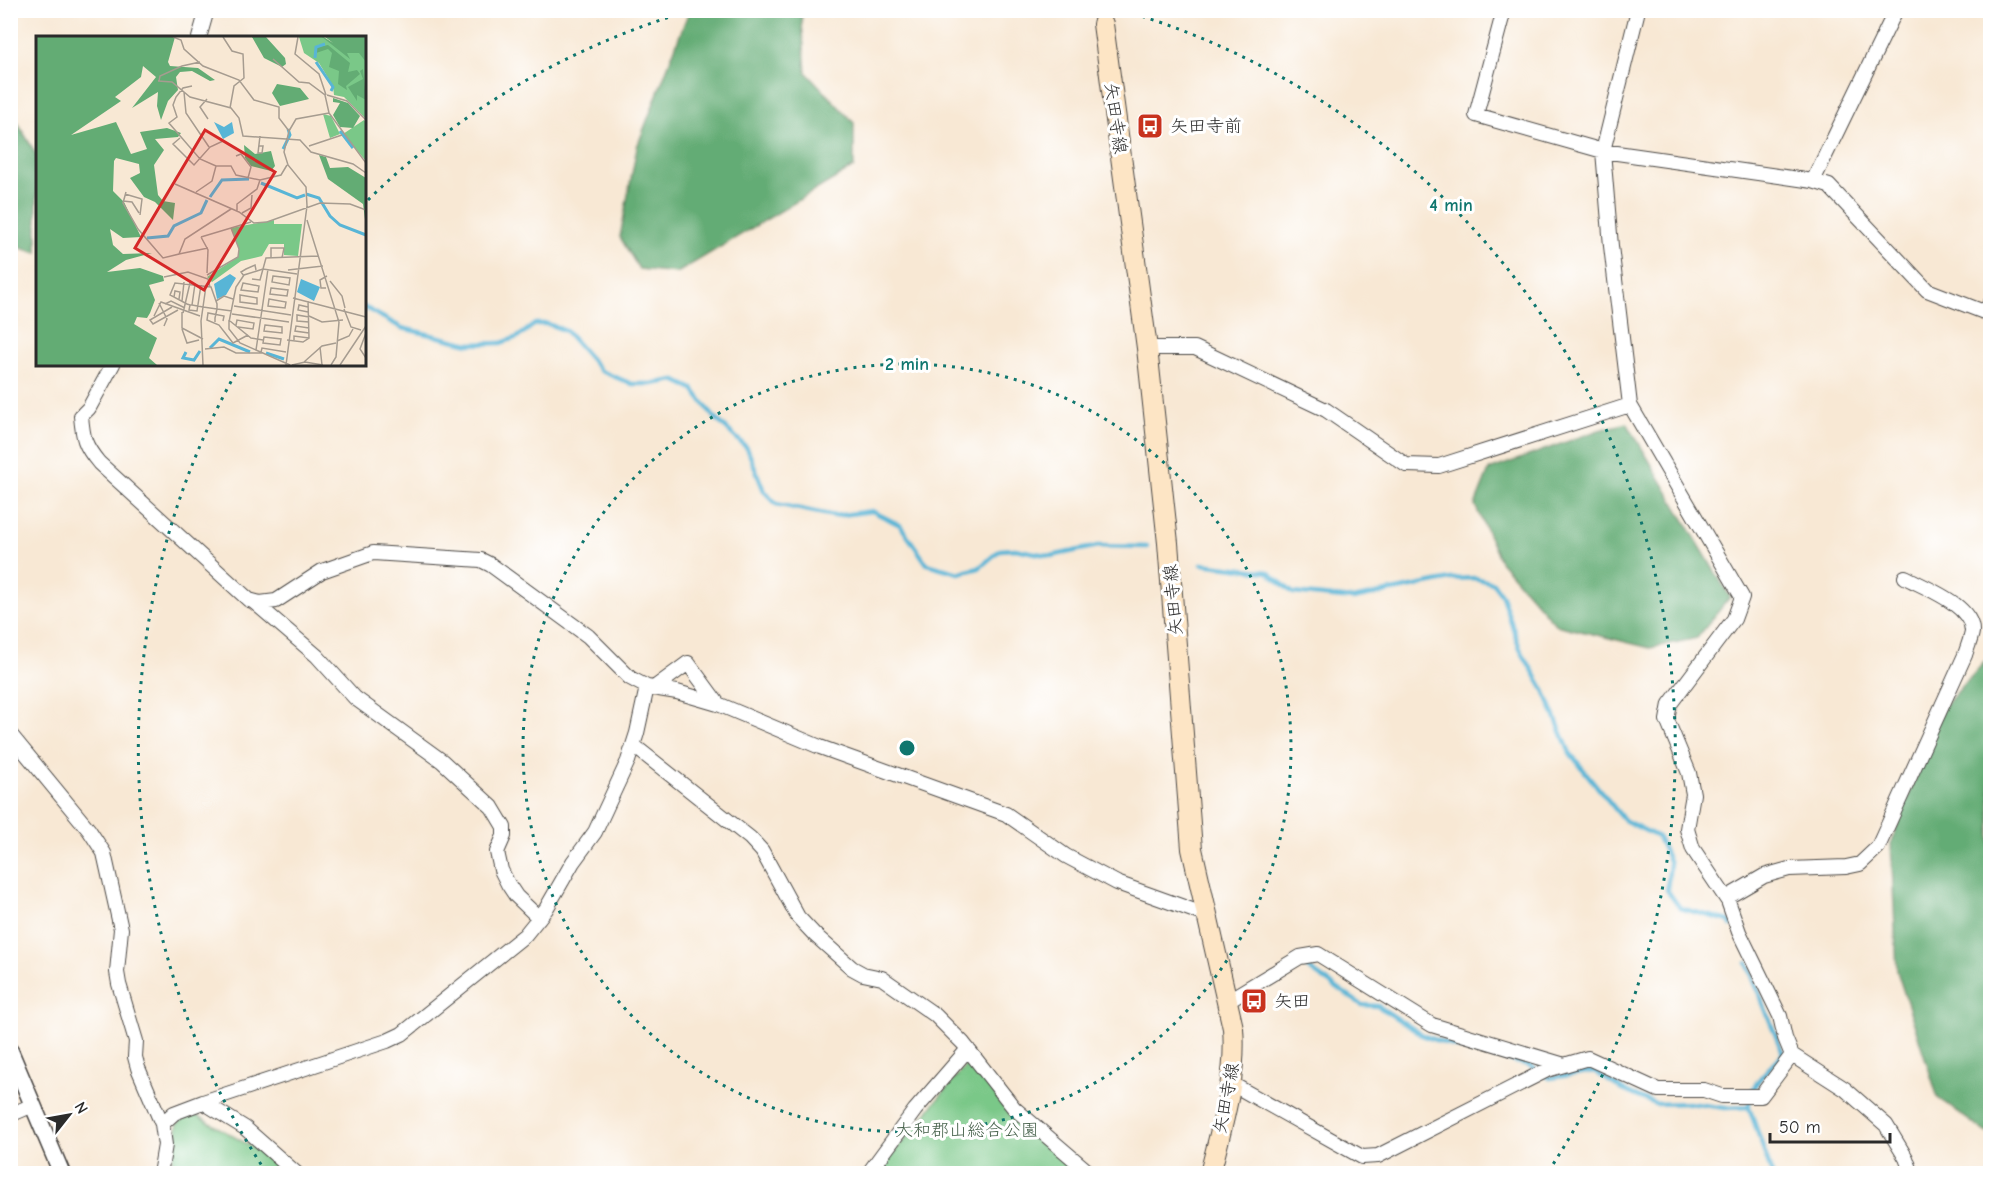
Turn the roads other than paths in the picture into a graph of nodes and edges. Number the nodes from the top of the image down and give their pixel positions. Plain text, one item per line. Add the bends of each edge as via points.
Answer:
1 (207, 10) edge
2 (1504, 10) edge
3 (1638, 10) edge
4 (1896, 10) edge
5 (1102, 17) edge
6 (200, 36) edge
7 (1603, 151) junction
8 (1813, 181) junction
9 (1990, 304) edge
10 (1147, 348) junction
11 (112, 366) edge
12 (1630, 405) junction
13 (1905, 577) dead end
14 (254, 602) junction
15 (650, 688) junction
16 (718, 704) junction
17 (10, 734) edge
18 (633, 745) junction
19 (1726, 898) junction
20 (1206, 915) junction
21 (539, 918) junction
22 (1227, 1001) junction
23 (969, 1049) junction
24 (10, 1051) edge
25 (1792, 1056) junction
26 (1561, 1064) junction
27 (1232, 1083) junction
28 (202, 1102) junction
29 (33, 1105) junction
30 (10, 1115) edge
31 (162, 1124) junction
32 (62, 1173) edge
33 (160, 1173) edge
34 (297, 1173) edge
35 (868, 1173) edge
36 (1091, 1173) edge
37 (1210, 1173) edge
38 (1912, 1173) edge

1 - 6 street
2 - 7 street via 1476,115
3 - 7 street
4 - 8 street
5 - 10 main road, 矢田寺線
7 - 8 street
7 - 12 street
8 - 9 street via 1829,186 1927,290 1984,312
10 - 12 street via 1195,348 1326,410 1406,465 1439,466
10 - 20 main road, 矢田寺線 via 1170,567 1192,849
11 - 14 street via 81,416 88,450
12 - 19 street via 1742,597 1734,619 1670,704 1667,720 1689,773 1693,794 1687,829 1693,849
13 - 19 street via 1960,607 1969,618 1972,632 1878,847 1860,864 1789,869 1764,876
14 - 15 street via 276,601 322,571 373,553 481,561 588,636 630,678
14 - 21 street via 317,656 355,698 442,761 492,807 504,827 497,852 501,870 516,896
15 - 16 street
15 - 16 street via 688,663
15 - 18 street
16 - 20 street via 820,747 1006,814 1092,870 1146,895
17 - 31 street via 90,830 104,853 121,929 119,984 136,1041 138,1068
18 - 21 street via 595,832
18 - 23 street via 750,838 762,851 798,917 815,935 852,968 882,978 935,1015
19 - 25 street via 1780,1016
20 - 22 main road, 矢田寺線
21 - 28 street via 525,935 402,1034
22 - 26 street via 1300,957 1318,954 1432,1025
22 - 27 main road, 矢田寺線 via 1234,1050
23 - 35 street via 915,1110
23 - 36 street via 1014,1108
24 - 29 street
25 - 26 street via 1761,1096 1749,1097 1722,1096 1704,1090 1658,1090 1588,1058
25 - 38 street via 1845,1089 1886,1125
26 - 27 street via 1378,1156 1362,1157
27 - 37 main road, 矢田寺線
28 - 31 street via 174,1113
28 - 34 street via 245,1128
29 - 30 street
29 - 32 street
31 - 33 street via 165,1145

